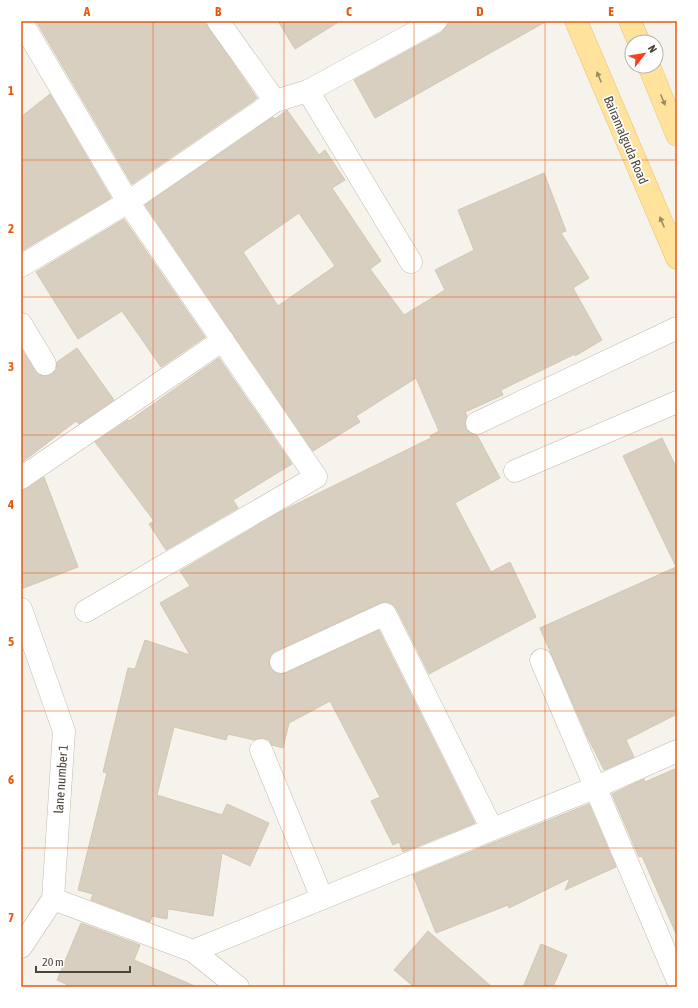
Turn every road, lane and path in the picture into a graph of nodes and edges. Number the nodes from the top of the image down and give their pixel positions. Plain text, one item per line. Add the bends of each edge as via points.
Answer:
1 (21, 21) edge
2 (218, 21) edge
3 (436, 21) edge
4 (576, 21) edge
5 (630, 21) edge
6 (636, 34) edge
7 (652, 74) edge
8 (308, 91) junction
9 (276, 101) junction
10 (677, 135) edge
11 (128, 202) junction
12 (677, 258) edge
13 (411, 262) dead end
14 (21, 266) edge
15 (21, 324) edge
16 (677, 328) edge
17 (222, 340) junction
18 (45, 364) dead end
19 (677, 402) edge
20 (477, 423) dead end
21 (516, 471) dead end
22 (21, 478) edge
23 (21, 609) edge
24 (86, 611) dead end
25 (541, 660) dead end
26 (282, 662) dead end
27 (261, 750) dead end
28 (677, 751) edge
29 (594, 788) junction
30 (492, 829) junction
31 (322, 898) junction
32 (53, 899) junction
33 (21, 947) edge
34 (193, 951) junction
35 (677, 979) edge
36 (238, 987) edge

1 - 11 street
2 - 9 street
3 - 8 street
12 -> 4 main road, Bairamalguda Road
5 - 6 main road
7 -> 10 main road
8 - 9 street
8 - 13 street
9 - 11 street
11 - 14 street
11 - 17 street
15 - 18 street
16 - 20 street
17 - 22 street
17 - 24 street via 316,477
19 - 21 street
23 - 32 street, lane number 1 via 64,731
25 - 29 street
26 - 30 street via 385,614
27 - 31 street
28 - 29 street
29 - 30 street
29 - 35 street
30 - 31 street
31 - 34 street
32 - 33 street, lane number 1
32 - 34 street
34 - 36 street

